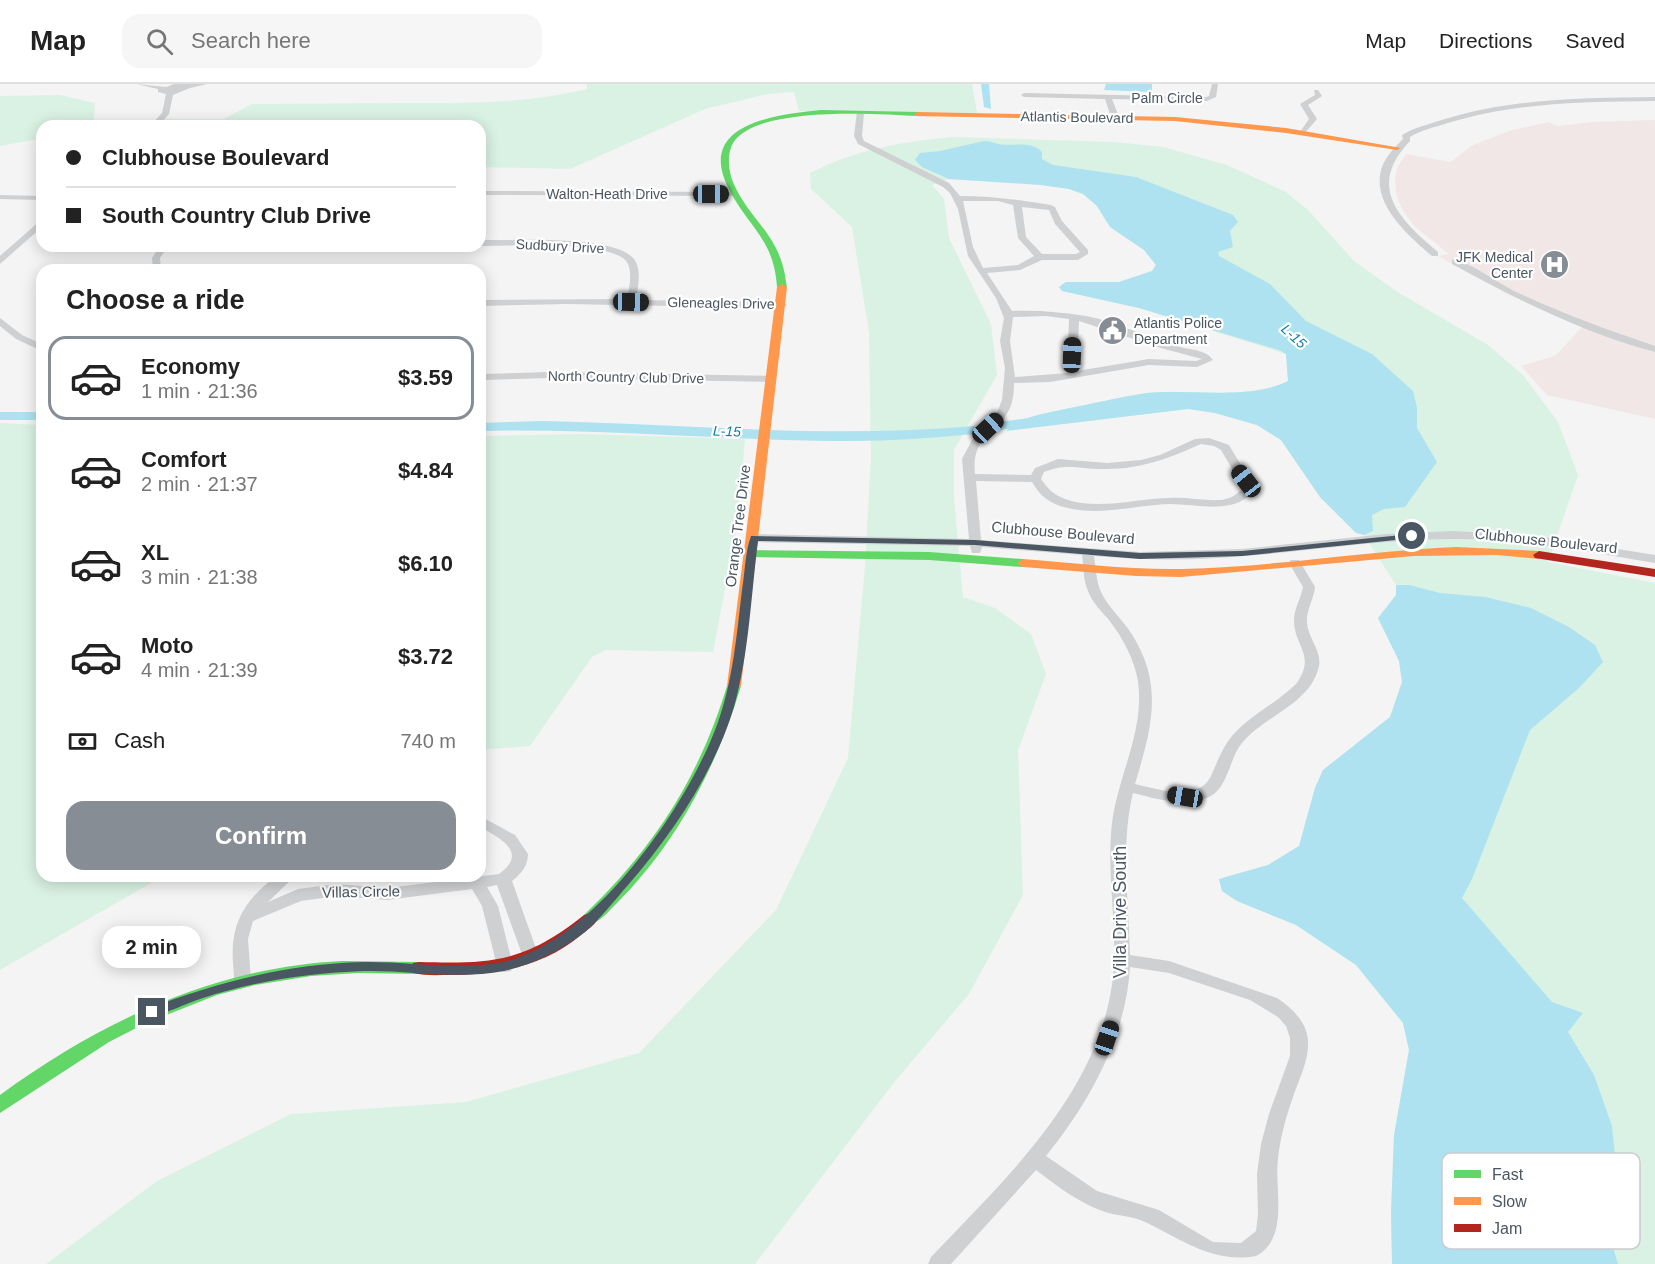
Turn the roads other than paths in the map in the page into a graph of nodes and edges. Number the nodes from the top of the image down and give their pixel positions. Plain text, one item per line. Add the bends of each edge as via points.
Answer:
1 (139, 84) edge
2 (204, 84) edge
3 (1047, 84) edge
4 (1215, 84) edge
5 (185, 86) junction
6 (163, 88) junction
7 (1316, 91) dead end
8 (170, 93) junction
9 (1024, 95) dead end
10 (1050, 96) junction
11 (1108, 97) junction
12 (1655, 99) edge
13 (860, 113) junction
14 (1115, 117) junction
15 (160, 120) edge
16 (757, 124) joint
17 (1304, 132) junction
18 (1402, 144) junction
19 (486, 193) edge
20 (734, 194) junction
21 (0, 197) edge
22 (36, 198) edge
23 (959, 198) junction
24 (1017, 204) junction
25 (36, 228) edge
26 (486, 243) edge
27 (1435, 254) dead end
28 (1040, 257) junction
29 (0, 261) edge
30 (1455, 262) dead end
31 (982, 271) junction
32 (631, 302) junction
33 (486, 303) edge
34 (782, 304) junction
35 (1008, 314) junction
36 (1074, 316) junction
37 (2, 325) edge
38 (36, 345) edge
39 (1655, 349) edge
40 (1072, 374) junction
41 (486, 377) edge
42 (772, 380) junction
43 (1009, 380) junction
44 (969, 477) junction
45 (1035, 479) junction
46 (754, 538) junction
47 (975, 543) junction
48 (750, 554) junction
49 (976, 558) junction
50 (1655, 559) edge
51 (1089, 561) junction
52 (1295, 564) junction
53 (1655, 573) edge
54 (1126, 787) junction
55 (486, 824) edge
56 (503, 879) junction
57 (280, 882) edge
58 (484, 882) edge
59 (486, 882) edge
60 (477, 883) junction
61 (248, 917) junction
62 (531, 957) junction
63 (1123, 960) junction
64 (505, 966) junction
65 (243, 981) junction
66 (0, 1105) edge
67 (1035, 1159) junction
68 (938, 1264) edge

1 - 6 street
2 - 5 street
3 - 10 street
4 - 11 street, Palm Circle via 1212,97 1207,99
5 - 6 street
5 - 8 street via 183,91
6 - 8 street via 161,92
7 - 17 street via 1319,96 1304,104 1313,119
8 - 15 street
9 - 10 street, Palm Circle
10 - 11 street, Palm Circle
11 - 14 street, Palm Circle
12 - 18 street via 1512,106 1460,117 1426,129 1423,135
13 - 14 street, Atlantis Boulevard
13 - 16 street, Atlantis Boulevard via 808,114
13 - 23 street via 861,142 946,185
14 - 17 street, Atlantis Boulevard
16 - 20 street, Orange Tree Drive via 734,137 728,147 726,169
17 - 18 street, Atlantis Boulevard
18 - 27 street via 1391,155 1384,173 1385,192 1402,224
19 - 20 street, Walton-Heath Drive
20 - 34 street, Orange Tree Drive via 774,252 781,273
21 - 22 street
23 - 24 street via 998,199
23 - 31 street via 966,240
24 - 28 street via 1022,238
24 - 28 street via 1052,209 1058,222 1085,252 1071,258
25 - 29 street
26 - 32 street, Sudbury Drive via 586,244 617,250 628,257 632,266
28 - 31 street via 1020,267
30 - 39 street via 1555,312
31 - 35 street
32 - 33 street, Gleneagles Drive
32 - 34 street, Gleneagles Drive
34 - 42 street, Orange Tree Drive
35 - 36 street
35 - 43 street via 1005,344
36 - 40 street
36 - 40 street via 1208,360 1197,364 1149,362
37 - 38 street
40 - 43 street
41 - 42 street, North Country Club Drive
42 - 46 street, Orange Tree Drive
43 - 44 street via 1004,410 970,450
44 - 45 street
44 - 47 street
45 - 45 street via 1047,493 1064,501 1105,508 1167,501 1224,502 1239,498 1248,486 1228,449 1208,442 1191,443 1164,456 1128,465 1058,462 1040,470
46 - 47 street, Clubhouse Boulevard
46 - 48 street, Orange Tree Drive
47 - 49 street
47 - 51 street, Clubhouse Boulevard
48 - 49 street, Clubhouse Boulevard
48 - 62 street, Orange Tree Drive via 729,707 695,783 638,866 599,911 579,930
49 - 51 street, Clubhouse Boulevard
50 - 51 street, Clubhouse Boulevard via 1538,540 1453,535
51 - 52 street, Clubhouse Boulevard via 1202,572
51 - 54 street, Villa Drive South via 1095,591 1134,650 1146,687 1144,726
52 - 53 street, Clubhouse Boulevard via 1461,549 1573,558
52 - 54 street via 1309,587 1300,624 1311,651 1312,666 1303,686 1236,740 1214,786 1207,792 1185,797
54 - 63 street, Villa Drive South via 1119,859
55 - 56 street via 519,848 519,865
56 - 59 street, Villas Circle
56 - 62 street
57 - 61 street
58 - 60 street, Villas Circle
60 - 61 street, Villas Circle via 387,894 337,890 298,895
60 - 64 street via 490,906
61 - 65 street via 240,938
62 - 64 street, Orange Tree Drive
63 - 67 street, Villa Drive South via 1112,1025 1102,1052 1083,1093
63 - 67 street via 1166,966 1259,996 1284,1012 1299,1033 1299,1056 1272,1135 1264,1236 1242,1252 1227,1255 1209,1251 1149,1214 1096,1200
64 - 65 street, Orange Tree Drive via 334,967
65 - 66 street, Orange Tree Drive via 198,994 121,1026 46,1071
67 - 68 street, Villa Drive South

